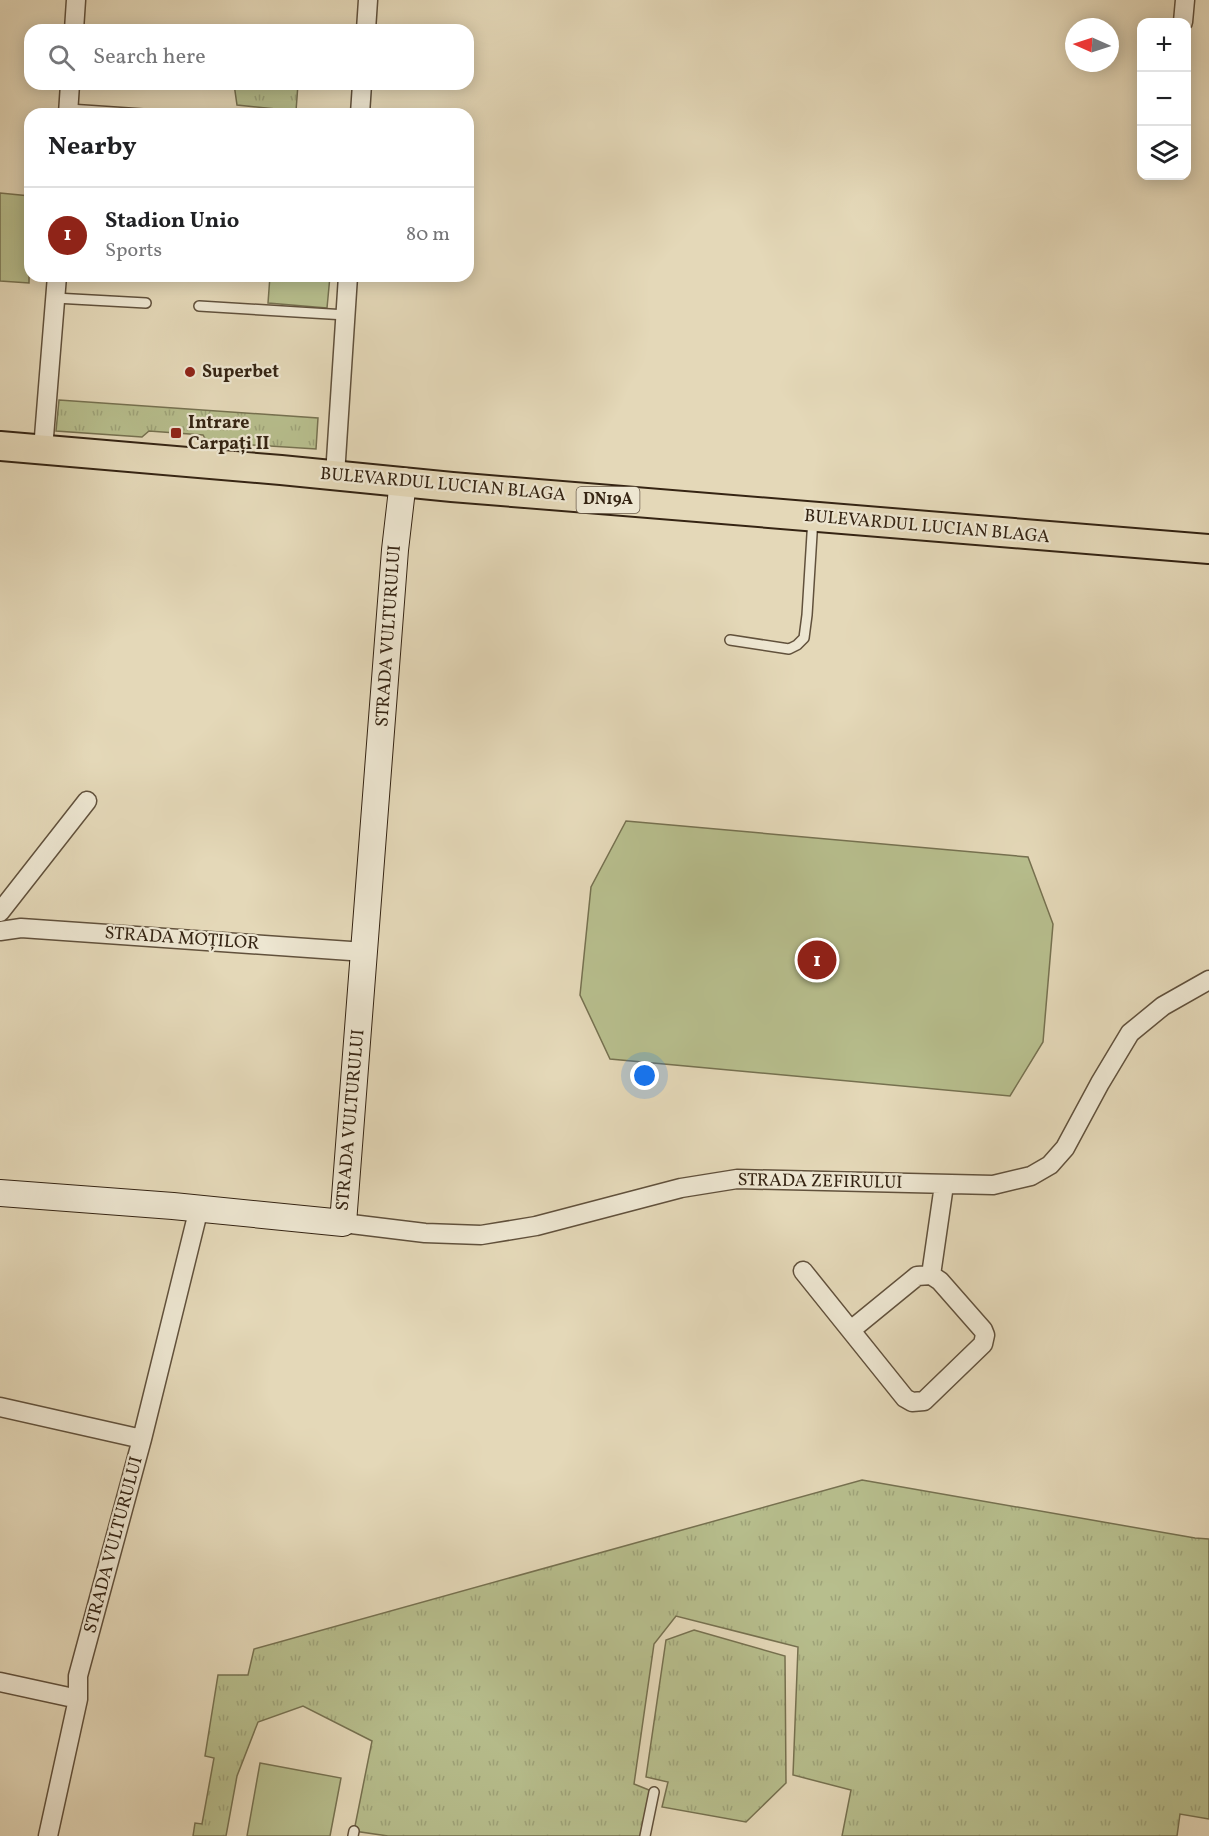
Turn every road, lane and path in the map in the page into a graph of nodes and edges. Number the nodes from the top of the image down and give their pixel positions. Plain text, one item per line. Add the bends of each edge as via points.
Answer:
1 (76, 0) edge
2 (368, 0) edge
3 (1185, 0) edge
4 (1183, 18) edge
5 (74, 24) edge
6 (366, 24) edge
7 (70, 90) edge
8 (362, 90) edge
9 (69, 108) edge
10 (360, 108) edge
11 (56, 282) edge
12 (348, 282) edge
13 (55, 298) junction
14 (146, 303) dead end
15 (199, 306) dead end
16 (346, 315) junction
17 (0, 446) edge
18 (43, 449) junction
19 (335, 475) junction
20 (403, 481) junction
21 (813, 517) junction
22 (1209, 549) edge
23 (730, 640) dead end
24 (87, 801) dead end
25 (0, 912) edge
26 (0, 932) edge
27 (365, 952) junction
28 (1209, 980) edge
29 (944, 1185) junction
30 (0, 1193) edge
31 (200, 1208) junction
32 (343, 1223) junction
33 (803, 1271) dead end
34 (930, 1275) junction
35 (851, 1330) junction
36 (0, 1407) edge
37 (142, 1439) junction
38 (0, 1682) edge
39 (78, 1699) junction
40 (654, 1792) dead end
41 (48, 1836) edge
42 (645, 1836) edge

1 - 5 street
2 - 6 street
3 - 4 street
7 - 9 street
8 - 10 street
11 - 13 street
12 - 16 street
13 - 14 lane
13 - 18 street
15 - 16 lane
16 - 19 street
17 - 18 main road, BULEVARDUL LUCIAN BLAGA / DN19A
18 - 19 main road, BULEVARDUL LUCIAN BLAGA / DN19A
19 - 20 main road, BULEVARDUL LUCIAN BLAGA / DN19A
20 - 21 main road, BULEVARDUL LUCIAN BLAGA / DN19A
20 - 27 street, STRADA VULTURULUI
21 - 22 main road, BULEVARDUL LUCIAN BLAGA / DN19A
21 - 23 lane via 804,638 789,649
24 - 25 street
26 - 27 street, STRADA MOȚILOR via 21,928
27 - 32 street, STRADA VULTURULUI
28 - 29 street, STRADA ZEFIRULUI via 1163,1006 1130,1033 1065,1148 1050,1166 1031,1176 993,1185
29 - 32 street, STRADA ZEFIRULUI via 738,1179 681,1188 536,1226 482,1235
29 - 34 street
30 - 31 street
31 - 32 street, STRADA VULTURULUI
31 - 37 street, STRADA VULTURULUI
33 - 35 street
34 - 35 street via 917,1276
34 - 35 street via 940,1281 985,1335 983,1344 924,1401 905,1398
36 - 37 street
37 - 39 street, STRADA VULTURULUI via 78,1676
38 - 39 street
39 - 41 street, STRADA VULTURULUI
40 - 42 lane

